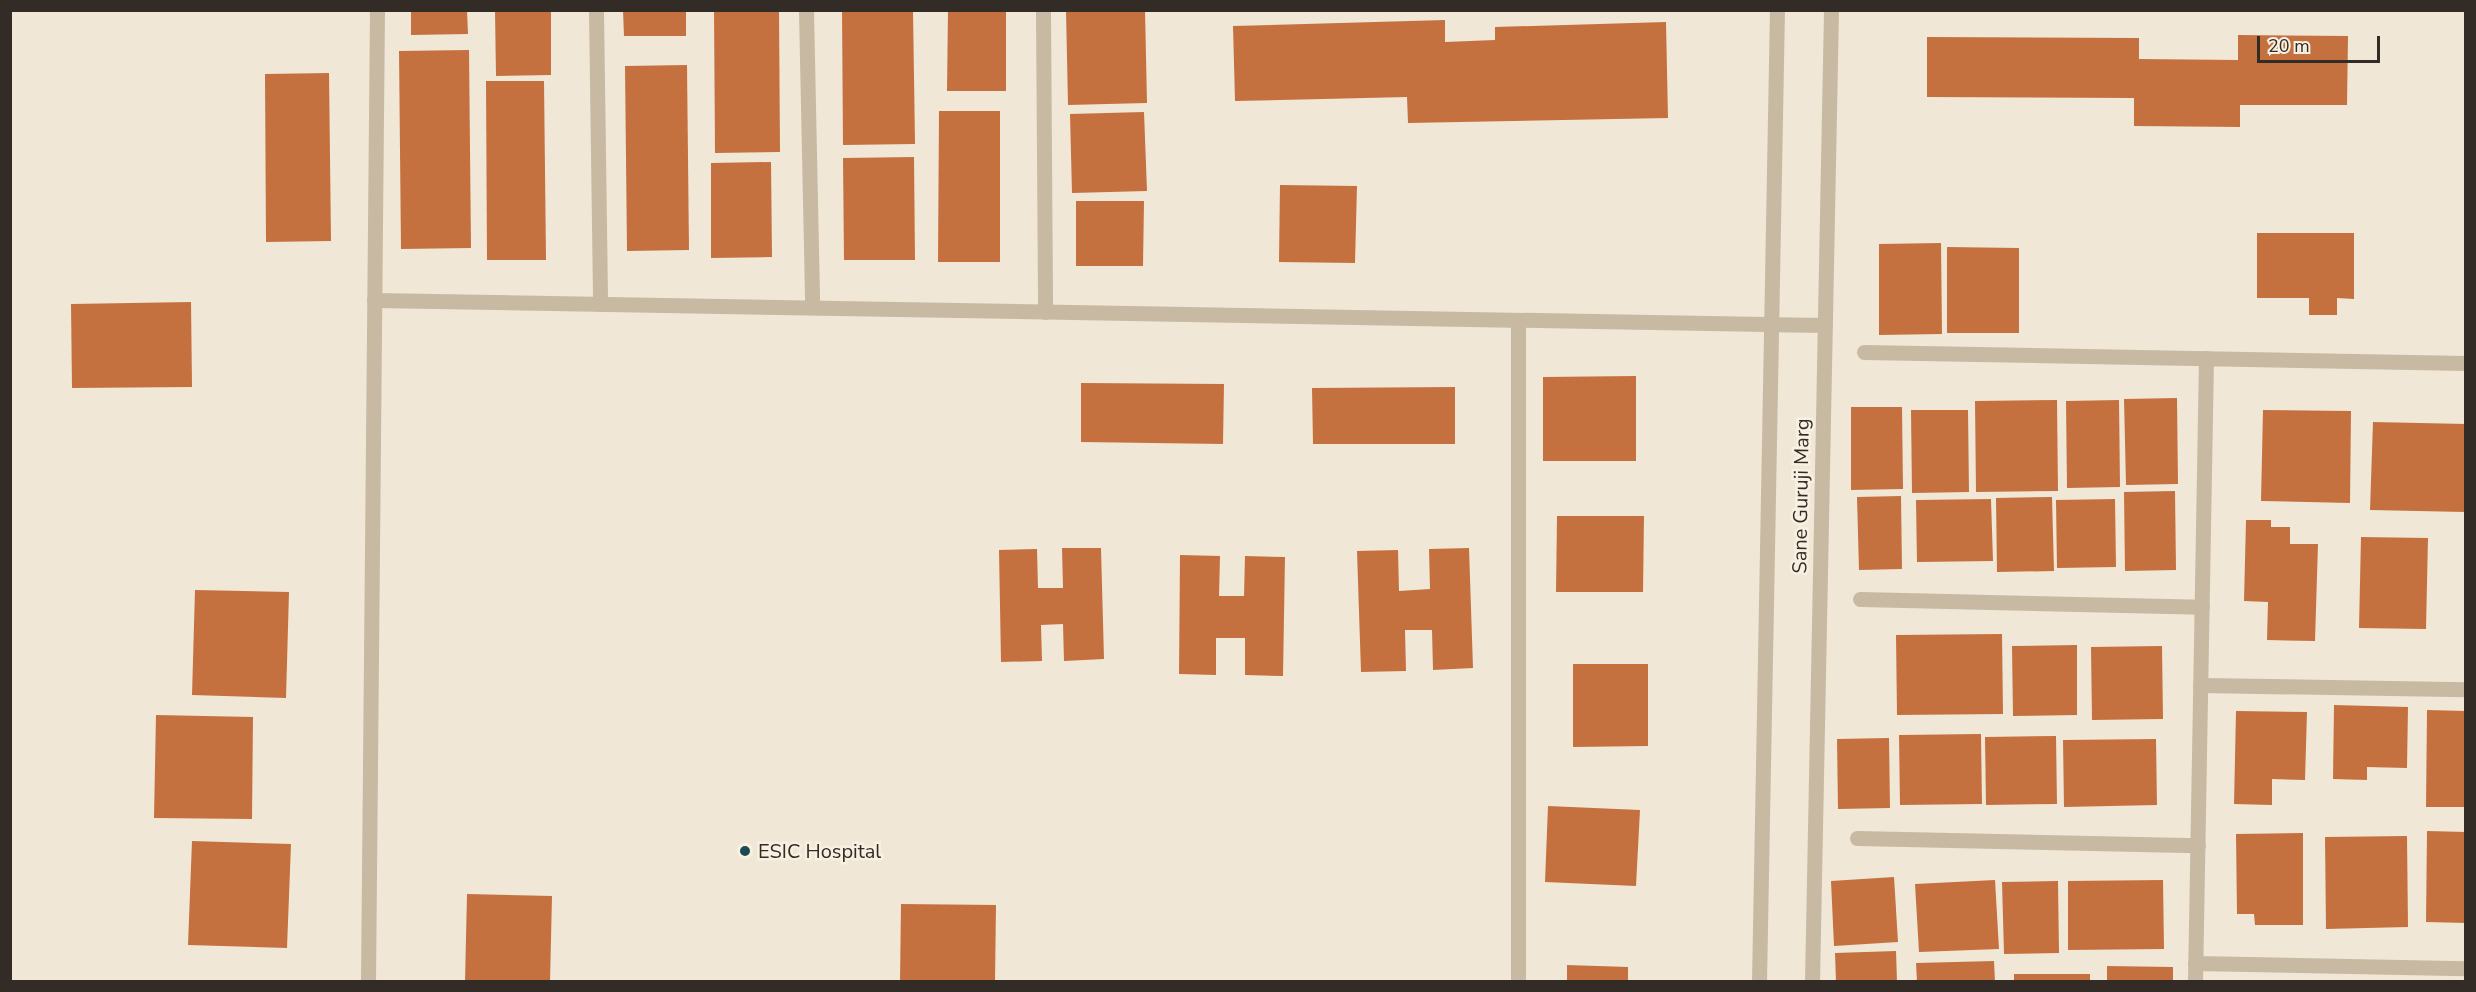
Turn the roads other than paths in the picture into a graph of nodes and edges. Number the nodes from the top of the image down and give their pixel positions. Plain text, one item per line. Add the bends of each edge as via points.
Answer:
1 (377, 10) edge
2 (596, 10) edge
3 (806, 10) edge
4 (1043, 10) edge
5 (1777, 10) edge
6 (1831, 10) edge
7 (374, 300) junction
8 (600, 304) junction
9 (812, 307) junction
10 (1045, 312) junction
11 (1518, 320) junction
12 (1771, 324) junction
13 (1825, 325) junction
14 (1864, 352) dead end
15 (2206, 358) junction
16 (2466, 363) edge
17 (1860, 599) dead end
18 (2202, 607) junction
19 (2200, 685) junction
20 (2466, 689) edge
21 (1857, 838) dead end
22 (2198, 845) junction
23 (2195, 963) junction
24 (2466, 968) edge
25 (368, 981) edge
26 (1518, 981) edge
27 (1759, 981) edge
28 (1812, 981) edge
29 (2195, 981) edge

1 - 7 street
2 - 8 street
3 - 9 street
4 - 10 street
5 - 12 street, Sane Guruji Marg
6 - 13 street, Sane Guruji Marg
7 - 8 street
7 - 25 street
8 - 9 street
9 - 10 street
10 - 11 street
11 - 12 street
11 - 26 street
12 - 13 street
12 - 27 street, Sane Guruji Marg
13 - 28 street, Sane Guruji Marg
14 - 15 street
15 - 16 street
15 - 18 street
17 - 18 street
18 - 19 street
19 - 20 street
19 - 22 street
21 - 22 street
22 - 23 street
23 - 24 street
23 - 29 street

